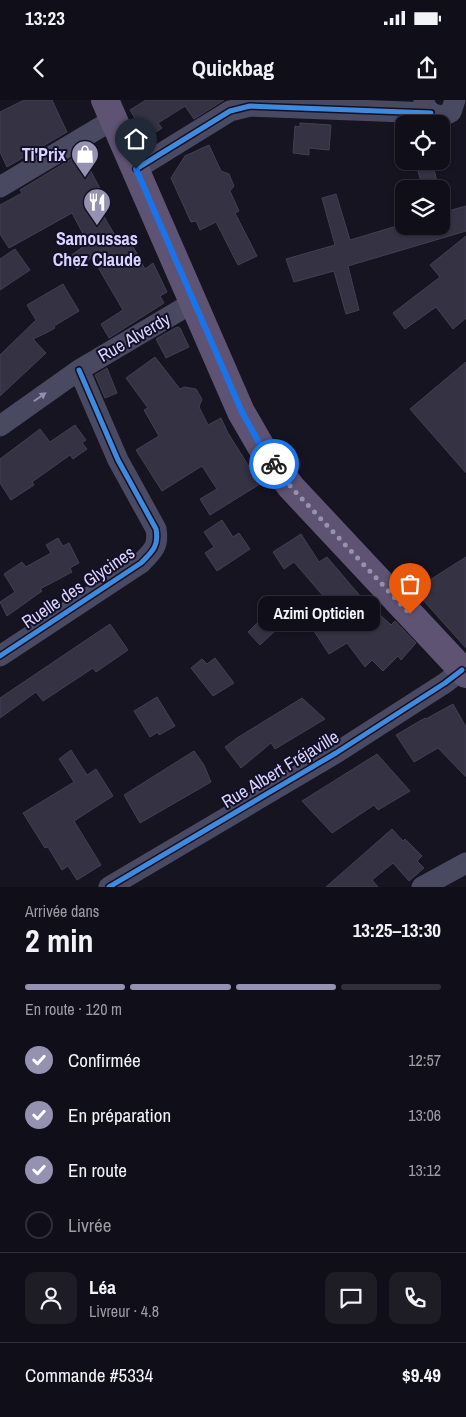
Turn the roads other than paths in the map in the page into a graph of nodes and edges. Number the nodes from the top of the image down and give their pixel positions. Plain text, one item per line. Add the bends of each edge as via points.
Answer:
1 (456, 101) edge
2 (388, 105) edge
3 (427, 106) edge
4 (110, 110) edge
5 (136, 169) junction
6 (0, 187) edge
7 (195, 304) junction
8 (79, 370) junction
9 (0, 426) edge
10 (0, 656) edge
11 (464, 672) edge
12 (466, 863) edge
13 (109, 887) edge
14 (422, 887) edge

1 - 3 street via 446,114 436,115
2 - 3 street
2 - 5 street via 360,111 240,107
4 - 5 main road
4 - 6 street
5 - 7 main road
7 - 8 street, Rue Alverdy
7 - 11 main road via 242,412 263,450 291,487
9 -> 8 street, Rue Alverdy
8 - 10 street, Ruelle des Glycines via 118,460 156,529 158,541 152,553 140,562
11 - 13 street, Rue Albert Fréjaville via 336,753
12 - 14 street

